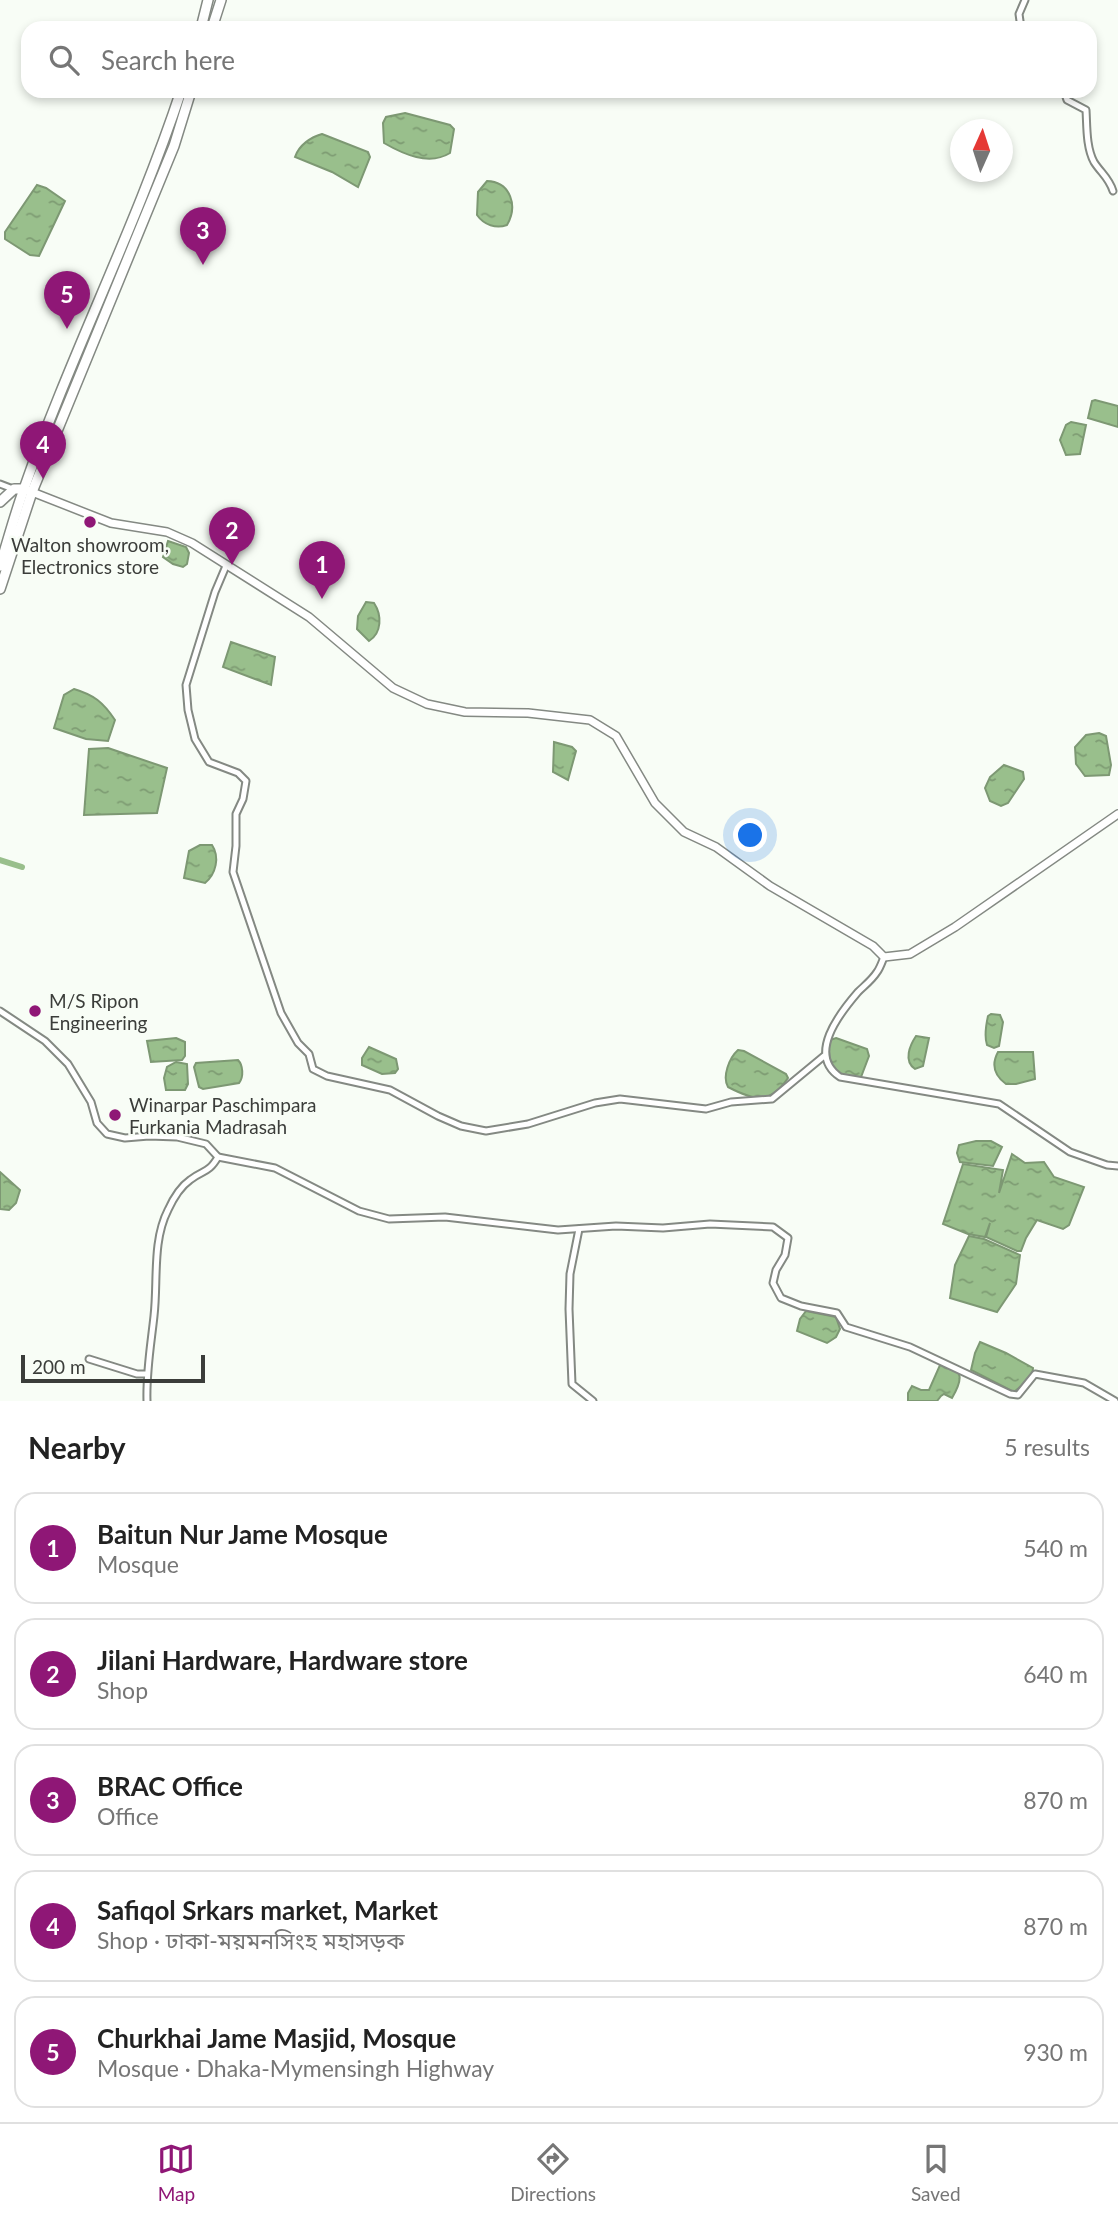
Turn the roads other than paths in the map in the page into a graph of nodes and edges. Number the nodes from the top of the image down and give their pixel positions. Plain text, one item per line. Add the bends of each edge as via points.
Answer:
1 (208, 0) edge
2 (221, 0) edge
3 (1025, 0) edge
4 (203, 21) edge
5 (214, 21) edge
6 (1020, 21) edge
7 (178, 98) edge
8 (189, 98) edge
9 (1066, 98) edge
10 (1114, 191) dead end
11 (0, 484) edge
12 (23, 490) junction
13 (0, 502) edge
14 (0, 565) edge
15 (226, 566) junction
16 (0, 589) edge
17 (1118, 814) edge
18 (884, 957) junction
19 (0, 1011) edge
20 (824, 1056) junction
21 (218, 1157) junction
22 (1118, 1166) edge
23 (579, 1229) junction
24 (89, 1359) dead end
25 (146, 1374) junction
26 (147, 1401) edge
27 (593, 1401) edge
28 (1115, 1401) edge

1 - 4 highway
2 - 5 highway
3 - 6 street
7 - 12 highway via 133,223
8 - 12 highway via 174,146
9 - 10 street via 1086,110 1094,162
11 - 12 street
12 - 13 highway
12 - 14 highway
12 - 15 street via 111,523 167,532
12 - 16 highway
15 - 18 street via 309,617 393,688 427,704 465,712 590,720 616,736 655,803 684,832 716,847
15 - 20 street via 186,685 188,710 195,739 209,762 246,781 236,814 233,872 281,1013 309,1054 313,1069 390,1090 449,1121 486,1131 620,1099 706,1109 772,1099
17 - 18 street via 955,927 910,954
18 - 20 street via 834,1027
19 - 21 street via 45,1041 68,1064 107,1134 177,1137 206,1144
20 - 22 street via 840,1077 999,1104 1070,1152
21 - 23 street via 275,1168 359,1211 390,1219 445,1217
21 - 25 street via 210,1170 181,1187 167,1211 159,1244
23 - 27 street via 570,1274 572,1384
23 - 28 street via 710,1224 773,1227 788,1238 773,1283 780,1298 837,1313 846,1327 910,1347 1010,1394 1018,1395 1035,1374 1084,1383
24 - 25 street
25 - 26 street

